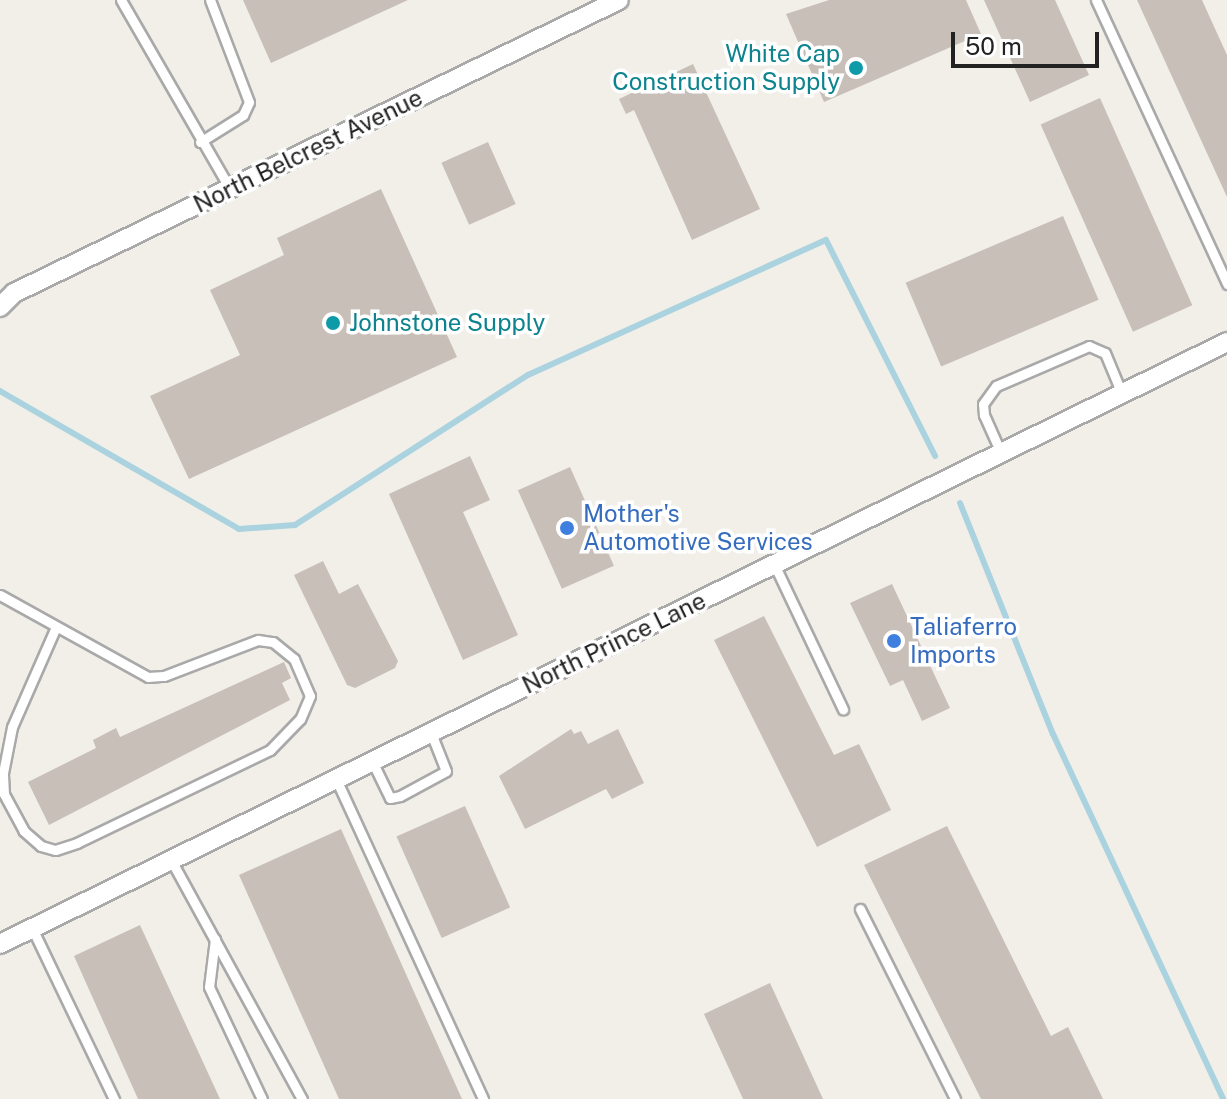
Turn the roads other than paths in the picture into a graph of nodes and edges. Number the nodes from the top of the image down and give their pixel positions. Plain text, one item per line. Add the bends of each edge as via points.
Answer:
1 (121, 0) edge
2 (210, 0) edge
3 (619, 0) edge
4 (1096, 0) edge
5 (200, 142) junction
6 (230, 189) junction
7 (1227, 284) edge
8 (0, 307) edge
9 (1227, 342) edge
10 (1122, 394) junction
11 (1001, 453) junction
12 (774, 564) junction
13 (0, 595) edge
14 (56, 627) junction
15 (843, 709) dead end
16 (431, 733) junction
17 (372, 761) junction
18 (336, 779) junction
19 (171, 860) junction
20 (860, 909) dead end
21 (32, 928) junction
22 (215, 939) junction
23 (0, 944) edge
24 (114, 1099) edge
25 (262, 1099) edge
26 (302, 1099) edge
27 (483, 1099) edge
28 (955, 1099) edge

1 - 5 lane
2 - 5 lane via 249,102 243,115
3 - 6 street, North Belcrest Avenue
4 - 7 lane
5 - 6 lane
6 - 8 street, North Belcrest Avenue via 14,293
9 - 10 street, North Prince Lane
10 - 11 street, North Prince Lane
10 - 11 lane via 1105,353 1089,346 996,386 983,404
11 - 12 street, North Prince Lane
12 - 15 lane
12 - 16 street, North Prince Lane
13 - 14 lane
14 - 14 lane via 148,677 164,676 258,640 273,642 294,659 310,696 300,719 270,750 55,850 24,831 4,794 3,773 12,727
16 - 17 street, North Prince Lane
16 - 17 lane via 446,771 400,796 390,798
17 - 18 street, North Prince Lane
18 - 19 street, North Prince Lane
18 - 27 lane
19 - 21 street, North Prince Lane
19 - 22 lane
20 - 28 lane
21 - 23 street, North Prince Lane
21 - 24 lane
22 - 25 lane via 209,987
22 - 26 lane

